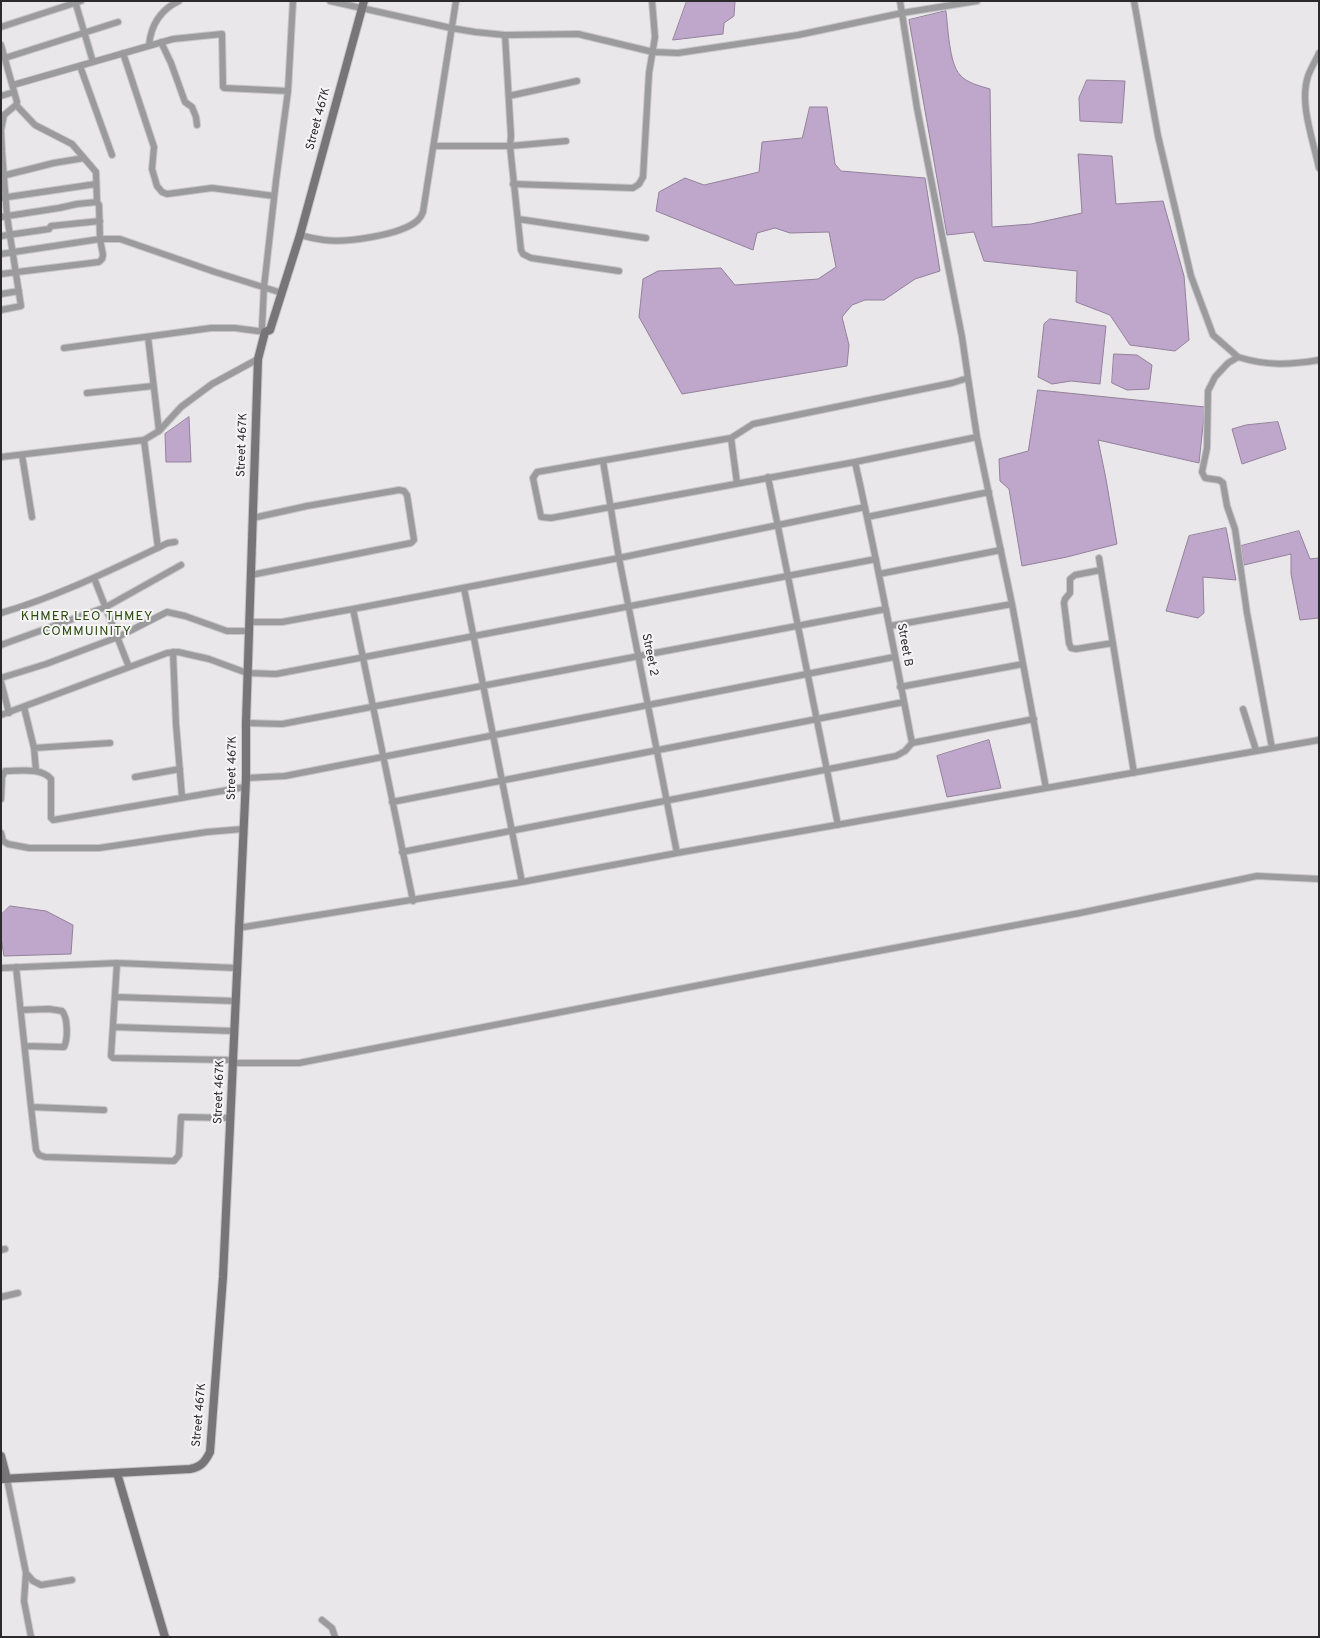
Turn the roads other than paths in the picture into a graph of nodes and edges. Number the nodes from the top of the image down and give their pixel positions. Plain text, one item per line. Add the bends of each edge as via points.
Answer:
1 (179, 1) edge
2 (293, 1) edge
3 (330, 1) edge
4 (456, 1) edge
5 (652, 1) edge
6 (900, 1) edge
7 (938, 1) edge
8 (977, 1) edge
9 (1134, 1) edge
10 (77, 2) edge
11 (363, 4) edge
12 (937, 8) junction
13 (902, 13) junction
14 (118, 22) dead end
15 (1, 27) edge
16 (451, 28) junction
17 (83, 33) junction
18 (505, 35) junction
19 (161, 42) junction
20 (1, 45) edge
21 (149, 46) junction
22 (653, 52) junction
23 (123, 53) junction
24 (1318, 56) edge
25 (4, 61) edge
26 (93, 62) junction
27 (80, 66) junction
28 (577, 81) dead end
29 (12, 85) junction
30 (14, 92) junction
31 (288, 92) junction
32 (1, 96) edge
33 (509, 96) junction
34 (16, 105) junction
35 (197, 125) dead end
36 (566, 141) dead end
37 (434, 146) junction
38 (510, 146) junction
39 (112, 155) dead end
40 (84, 158) junction
41 (1319, 168) edge
42 (3, 176) edge
43 (96, 184) junction
44 (514, 184) junction
45 (274, 196) junction
46 (3, 197) edge
47 (97, 202) junction
48 (4, 217) edge
49 (518, 219) junction
50 (100, 221) junction
51 (10, 234) junction
52 (300, 235) junction
53 (1, 236) edge
54 (646, 238) dead end
55 (100, 239) junction
56 (13, 252) junction
57 (1, 254) edge
58 (619, 271) dead end
59 (16, 272) junction
60 (1, 274) edge
61 (264, 287) junction
62 (19, 291) junction
63 (282, 293) junction
64 (1, 294) edge
65 (1, 310) edge
66 (265, 332) junction
67 (148, 337) junction
68 (64, 348) dead end
69 (1238, 357) junction
70 (258, 359) junction
71 (1319, 360) edge
72 (968, 378) junction
73 (153, 386) junction
74 (87, 393) dead end
75 (159, 431) junction
76 (731, 438) junction
77 (977, 438) junction
78 (144, 440) junction
79 (22, 455) junction
80 (1, 457) edge
81 (603, 460) junction
82 (855, 462) junction
83 (768, 477) junction
84 (737, 484) junction
85 (989, 492) junction
86 (610, 507) junction
87 (865, 507) junction
88 (32, 517) dead end
89 (867, 517) junction
90 (253, 518) junction
91 (778, 526) junction
92 (175, 542) dead end
93 (158, 548) junction
94 (1001, 550) junction
95 (619, 558) junction
96 (1099, 558) dead end
97 (876, 559) junction
98 (181, 565) dead end
99 (1101, 570) junction
100 (879, 574) junction
101 (251, 575) junction
102 (788, 575) junction
103 (94, 578) junction
104 (464, 588) junction
105 (1012, 604) junction
106 (629, 606) junction
107 (106, 607) junction
108 (353, 609) junction
109 (886, 609) junction
110 (1, 613) edge
111 (249, 622) junction
112 (798, 626) junction
113 (890, 626) junction
114 (249, 631) junction
115 (474, 636) junction
116 (118, 637) junction
117 (1113, 643) junction
118 (1, 645) edge
119 (173, 652) junction
120 (638, 656) junction
121 (363, 657) junction
122 (894, 657) junction
123 (1023, 664) junction
124 (129, 667) junction
125 (248, 673) junction
126 (808, 674) junction
127 (1, 678) edge
128 (1, 682) edge
129 (484, 685) junction
130 (900, 687) junction
131 (904, 702) junction
132 (648, 704) junction
133 (373, 706) junction
134 (24, 707) junction
135 (1243, 709) dead end
136 (9, 713) junction
137 (1, 715) edge
138 (817, 719) junction
139 (1034, 719) junction
140 (246, 723) junction
141 (493, 735) junction
142 (1319, 740) edge
143 (912, 743) junction
144 (110, 744) dead end
145 (34, 748) junction
146 (1272, 748) junction
147 (1256, 750) junction
148 (657, 751) junction
149 (383, 757) junction
150 (827, 768) junction
151 (180, 769) junction
152 (36, 771) junction
153 (1134, 773) junction
154 (136, 777) dead end
155 (246, 778) junction
156 (502, 781) junction
157 (245, 787) junction
158 (1046, 788) junction
159 (182, 797) junction
160 (1, 799) edge
161 (667, 800) junction
162 (392, 802) junction
163 (838, 825) junction
164 (243, 830) junction
165 (512, 830) junction
166 (1, 833) edge
167 (402, 852) junction
168 (677, 852) junction
169 (1319, 879) edge
170 (522, 882) junction
171 (413, 901) junction
172 (238, 928) junction
173 (117, 964) junction
174 (16, 967) junction
175 (1, 968) edge
176 (237, 968) junction
177 (115, 997) junction
178 (235, 1001) junction
179 (21, 1010) junction
180 (113, 1027) junction
181 (234, 1031) junction
182 (25, 1046) junction
183 (233, 1062) junction
184 (31, 1107) junction
185 (104, 1110) dead end
186 (231, 1118) junction
187 (18, 1293) dead end
188 (1, 1297) edge
189 (1, 1456) edge
190 (117, 1473) junction
191 (4, 1479) edge
192 (26, 1573) junction
193 (72, 1580) dead end
194 (322, 1620) dead end
195 (31, 1637) edge
196 (165, 1637) edge
197 (335, 1637) edge

1 - 21 street via 157,18 152,28
2 - 31 street
3 - 11 street
4 - 16 street
5 - 22 street via 655,25
6 - 13 street
7 - 12 street
8 - 12 street
9 - 69 street via 1158,136 1191,276 1213,335
10 - 15 street
10 - 17 street
11 - 16 street
11 - 52 street, Street 467K
12 - 13 street
13 - 22 street via 798,35 678,53
13 - 72 street via 917,108
14 - 17 street
16 - 18 street
16 - 37 street
17 - 25 street
17 - 26 street
18 - 22 street via 578,34
18 - 33 street
19 - 21 street
19 - 31 street via 222,34 224,88
19 - 35 street via 185,102 192,107
20 - 25 street
21 - 23 street
22 - 44 street via 649,73 643,177 639,184 633,188
23 - 26 street
23 - 45 street via 154,147 152,169 157,186 162,192 167,194 212,188
24 - 41 street via 1308,76 1305,93
25 - 29 street
26 - 27 street
27 - 29 street
27 - 39 street
28 - 33 street
29 - 30 street
30 - 32 street
30 - 34 street
31 - 45 street
33 - 38 street
34 - 40 street via 35,125 72,144
34 - 42 street via 4,115 1,130
36 - 38 street
37 - 38 street
37 - 52 street via 423,212 419,220 369,238 323,240
38 - 44 street
40 - 42 street
40 - 43 street via 96,172
42 - 46 street
43 - 46 street
43 - 47 street
44 - 49 street
45 - 61 street
46 - 48 street
47 - 48 street
47 - 50 street
48 - 51 street
49 - 54 street
49 - 58 street via 521,250 526,256
50 - 51 street via 51,226 49,229
50 - 55 street
51 - 53 street
51 - 56 street
52 - 63 street, Street 467K
55 - 56 street
55 - 59 street via 102,259 99,262
55 - 61 street via 120,239
56 - 57 street
56 - 59 street
59 - 60 street
59 - 62 street
61 - 63 street
61 - 66 street via 262,328
62 - 64 street
62 - 65 street via 20,307
63 - 66 street, Street 467K via 270,330
66 - 67 street via 211,328
66 - 70 street, Street 467K
67 - 68 street
67 - 73 street
69 - 71 street via 1272,364
69 - 146 street via 1215,376 1208,392 1207,448 1202,472 1205,478 1219,480 1224,484
70 - 75 street via 212,384 187,402
70 - 90 street, Street 467K
72 - 76 street via 753,424
72 - 77 street
73 - 74 street
73 - 75 street
75 - 78 street
76 - 81 street
76 - 84 street
77 - 82 street
77 - 85 street
78 - 79 street
78 - 93 street
79 - 80 street
79 - 88 street
81 - 86 street, Street 2
81 - 86 street via 537,472 533,478 541,517 552,518
82 - 83 street
82 - 87 street, Street B
83 - 84 street
83 - 91 street
84 - 86 street
85 - 89 street
85 - 94 street
86 - 95 street, Street 2
87 - 89 street, Street B
87 - 91 street
89 - 97 street, Street B
90 - 101 street, Street 467K
90 - 101 street via 399,490 407,495 414,540 411,544
91 - 95 street
91 - 102 street
92 - 93 street
93 - 103 street
94 - 100 street
94 - 105 street
95 - 104 street
95 - 106 street, Street 2
96 - 99 street
97 - 100 street, Street B
97 - 102 street
98 - 107 street
99 - 117 street
99 - 117 street via 1070,579 1070,593 1064,603 1069,643 1071,648 1076,649
100 - 109 street, Street B
101 - 111 street, Street 467K
102 - 106 street
102 - 112 street
103 - 107 street
103 - 110 street via 26,606
104 - 108 street
104 - 115 street
105 - 113 street
105 - 123 street
106 - 115 street
106 - 120 street, Street 2
107 - 116 street
107 - 118 street
108 - 111 street via 282,622
108 - 121 street
109 - 112 street
109 - 113 street, Street B
111 - 114 street, Street 467K
112 - 120 street
112 - 126 street
113 - 122 street, Street B
114 - 116 street via 227,631 167,612
114 - 125 street, Street 467K
115 - 121 street
115 - 129 street
116 - 124 street
116 - 127 street
117 - 153 street
119 - 124 street
119 - 125 street via 209,660
119 - 151 street
120 - 129 street
120 - 132 street, Street 2
121 - 125 street via 276,674
121 - 133 street
122 - 126 street
122 - 130 street, Street B
123 - 130 street
123 - 139 street
124 - 134 street
125 - 140 street, Street 467K
126 - 132 street
126 - 138 street
128 - 136 street
129 - 133 street
129 - 141 street
130 - 131 street, Street B
131 - 138 street
131 - 143 street, Street B
132 - 141 street
132 - 148 street, Street 2
133 - 140 street via 282,724
133 - 149 street
134 - 136 street
134 - 145 street
135 - 147 street
136 - 137 street
138 - 148 street
138 - 150 street
139 - 143 street
139 - 158 street
140 - 155 street, Street 467K
141 - 149 street
141 - 156 street
142 - 146 street
143 - 150 street via 896,756
144 - 145 street
145 - 152 street
146 - 147 street
147 - 153 street
148 - 156 street
148 - 161 street, Street 2
149 - 155 street via 285,776
149 - 162 street
150 - 161 street
150 - 163 street
151 - 154 street
151 - 159 street
152 - 159 street via 48,775 51,779 53,820
152 - 160 street via 5,771 2,777
153 - 158 street
155 - 157 street, Street 467K
156 - 162 street
156 - 165 street
157 - 159 street
157 - 164 street, Street 467K
158 - 163 street
161 - 165 street
161 - 168 street, Street 2
162 - 167 street
163 - 168 street
164 - 166 street via 207,832 99,848 29,848 2,841
164 - 172 street, Street 467K
165 - 167 street
165 - 170 street
167 - 171 street
168 - 170 street
169 - 183 street via 1258,876 1080,914 299,1063
170 - 171 street
171 - 172 street
172 - 176 street, Street 467K
173 - 174 street
173 - 176 street
173 - 177 street
174 - 175 street
174 - 179 street
176 - 178 street, Street 467K
177 - 178 street
177 - 180 street
178 - 181 street, Street 467K
179 - 182 street
179 - 182 street via 49,1009 65,1015 64,1047
180 - 181 street
180 - 183 street via 113,1058
181 - 183 street, Street 467K
182 - 184 street
183 - 186 street, Street 467K
184 - 185 street
184 - 186 street via 36,1150 39,1155 45,1157 174,1161 179,1155 181,1117
186 - 190 street, Street 467K via 210,1452 205,1462 197,1468
187 - 188 street
189 - 191 street
190 - 191 street, Street 467K
190 - 196 street
191 - 192 street
192 - 193 street via 41,1585
192 - 195 street via 24,1601
194 - 197 street via 332,1628

